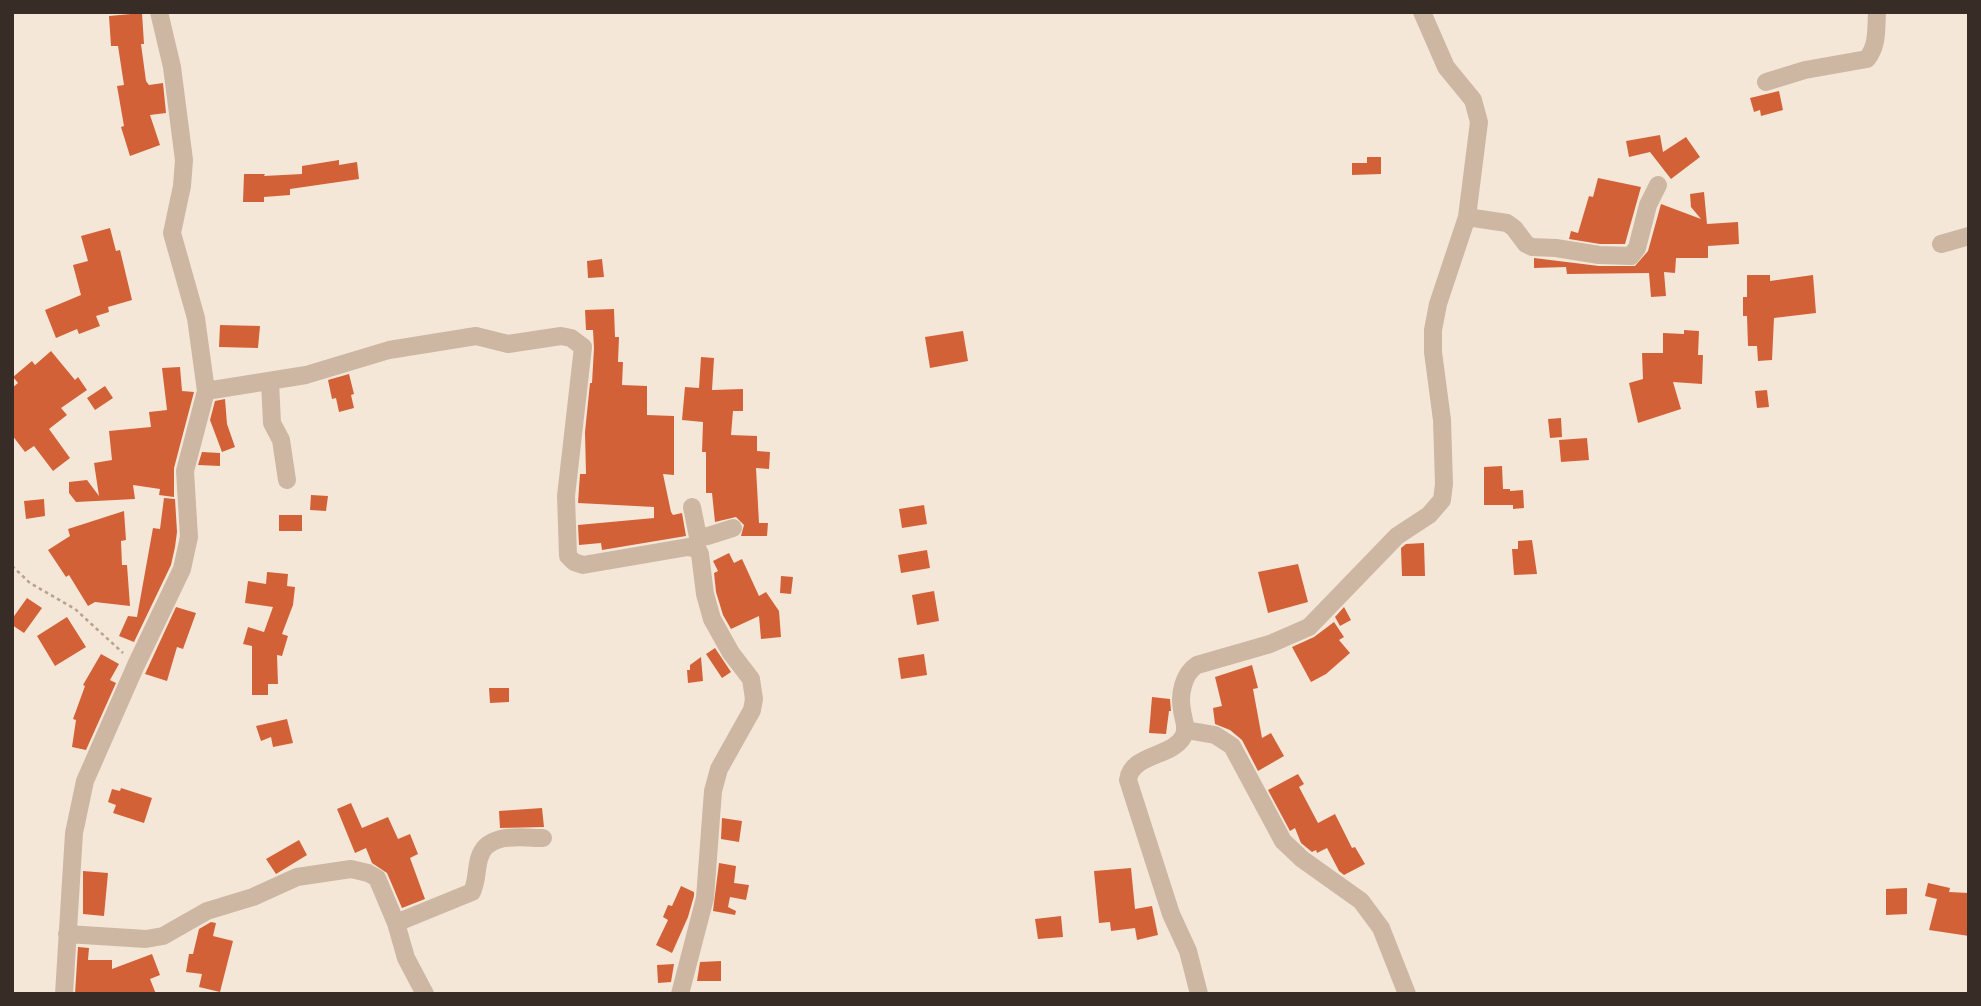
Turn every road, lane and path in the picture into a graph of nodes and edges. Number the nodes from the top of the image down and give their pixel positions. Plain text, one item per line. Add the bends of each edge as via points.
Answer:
1 (159, 12) edge
2 (1422, 12) edge
3 (1877, 12) edge
4 (1766, 82) dead end
5 (1658, 185) dead end
6 (1467, 217) junction
7 (1969, 236) edge
8 (1941, 244) dead end
9 (270, 382) junction
10 (206, 391) junction
11 (287, 480) dead end
12 (692, 507) dead end
13 (733, 528) dead end
14 (698, 543) junction
15 (12, 566) edge
16 (136, 665) junction
17 (1186, 730) junction
18 (543, 838) dead end
19 (396, 923) junction
20 (67, 934) junction
21 (64, 994) edge
22 (425, 994) edge
23 (680, 994) edge
24 (1199, 994) edge
25 (1407, 994) edge

1 - 10 street via 172,67 184,160 172,233 196,318
2 - 6 street via 1446,67 1473,100 1479,122
3 - 4 street via 1876,41 1867,59
5 - 6 street via 1631,256 1532,247 1507,223
6 - 17 street via 1433,330 1442,420 1442,500 1397,536 1309,627 1191,669 1181,712
7 - 8 street
9 - 10 street
9 - 11 street via 272,423 281,440
9 - 14 street via 389,350 476,336 508,344 571,338 583,347 566,496 570,559 583,565
10 - 16 street via 185,471 187,554
12 - 14 street
13 - 14 street
14 - 23 street via 712,619 751,679 754,699 713,791 705,898
15 - 16 path via 30,583 75,609
16 - 20 street via 93,758 79,804
17 - 24 street via 1180,741 1133,767 1128,780
17 - 25 street via 1215,735 1232,746 1283,841 1361,901 1381,929
18 - 19 street via 492,842 479,857 472,892
19 - 20 street via 377,878 351,869 297,877 207,911 163,936
19 - 22 street via 406,958
20 - 21 street

